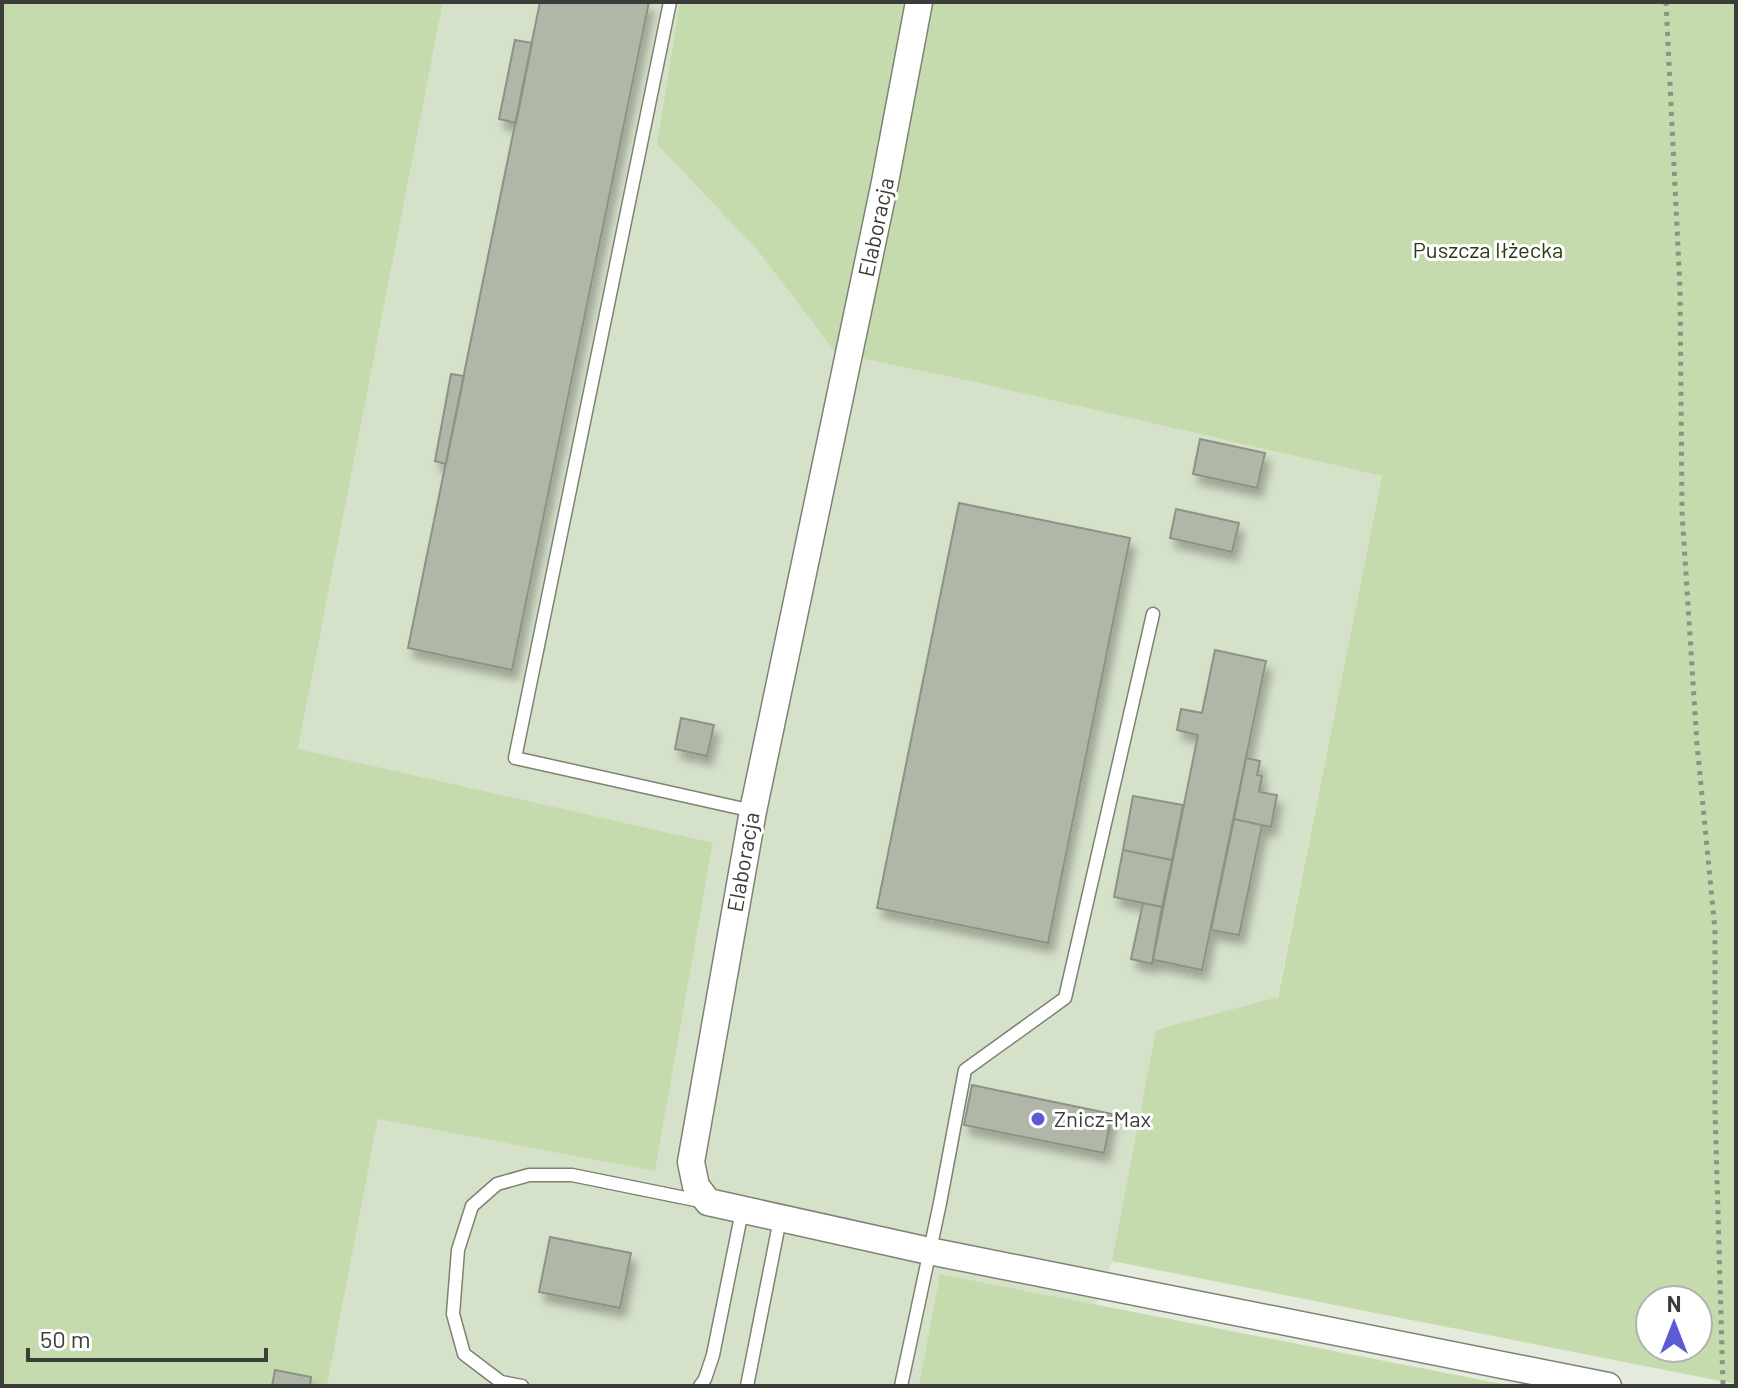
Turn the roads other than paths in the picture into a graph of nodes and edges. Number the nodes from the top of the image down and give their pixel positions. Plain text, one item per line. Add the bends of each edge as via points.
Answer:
1 (670, 2) edge
2 (919, 2) edge
3 (1153, 614) dead end
4 (753, 811) junction
5 (708, 1202) junction
6 (742, 1211) junction
7 (780, 1219) junction
8 (929, 1251) junction
9 (522, 1386) edge
10 (700, 1386) edge
11 (747, 1386) edge
12 (901, 1386) edge
13 (1608, 1386) edge

1 - 4 lane via 515,758
2 - 4 street, Elaboracja
3 - 8 lane via 1065,998 965,1070
4 - 5 street, Elaboracja via 691,1162 696,1186
5 - 6 street
5 - 9 lane via 572,1175 529,1175 497,1184 472,1206 458,1250 453,1314 464,1354 501,1382
6 - 7 street
6 - 10 lane via 713,1355
7 - 8 street
7 - 11 lane
8 - 12 lane
8 - 13 street

